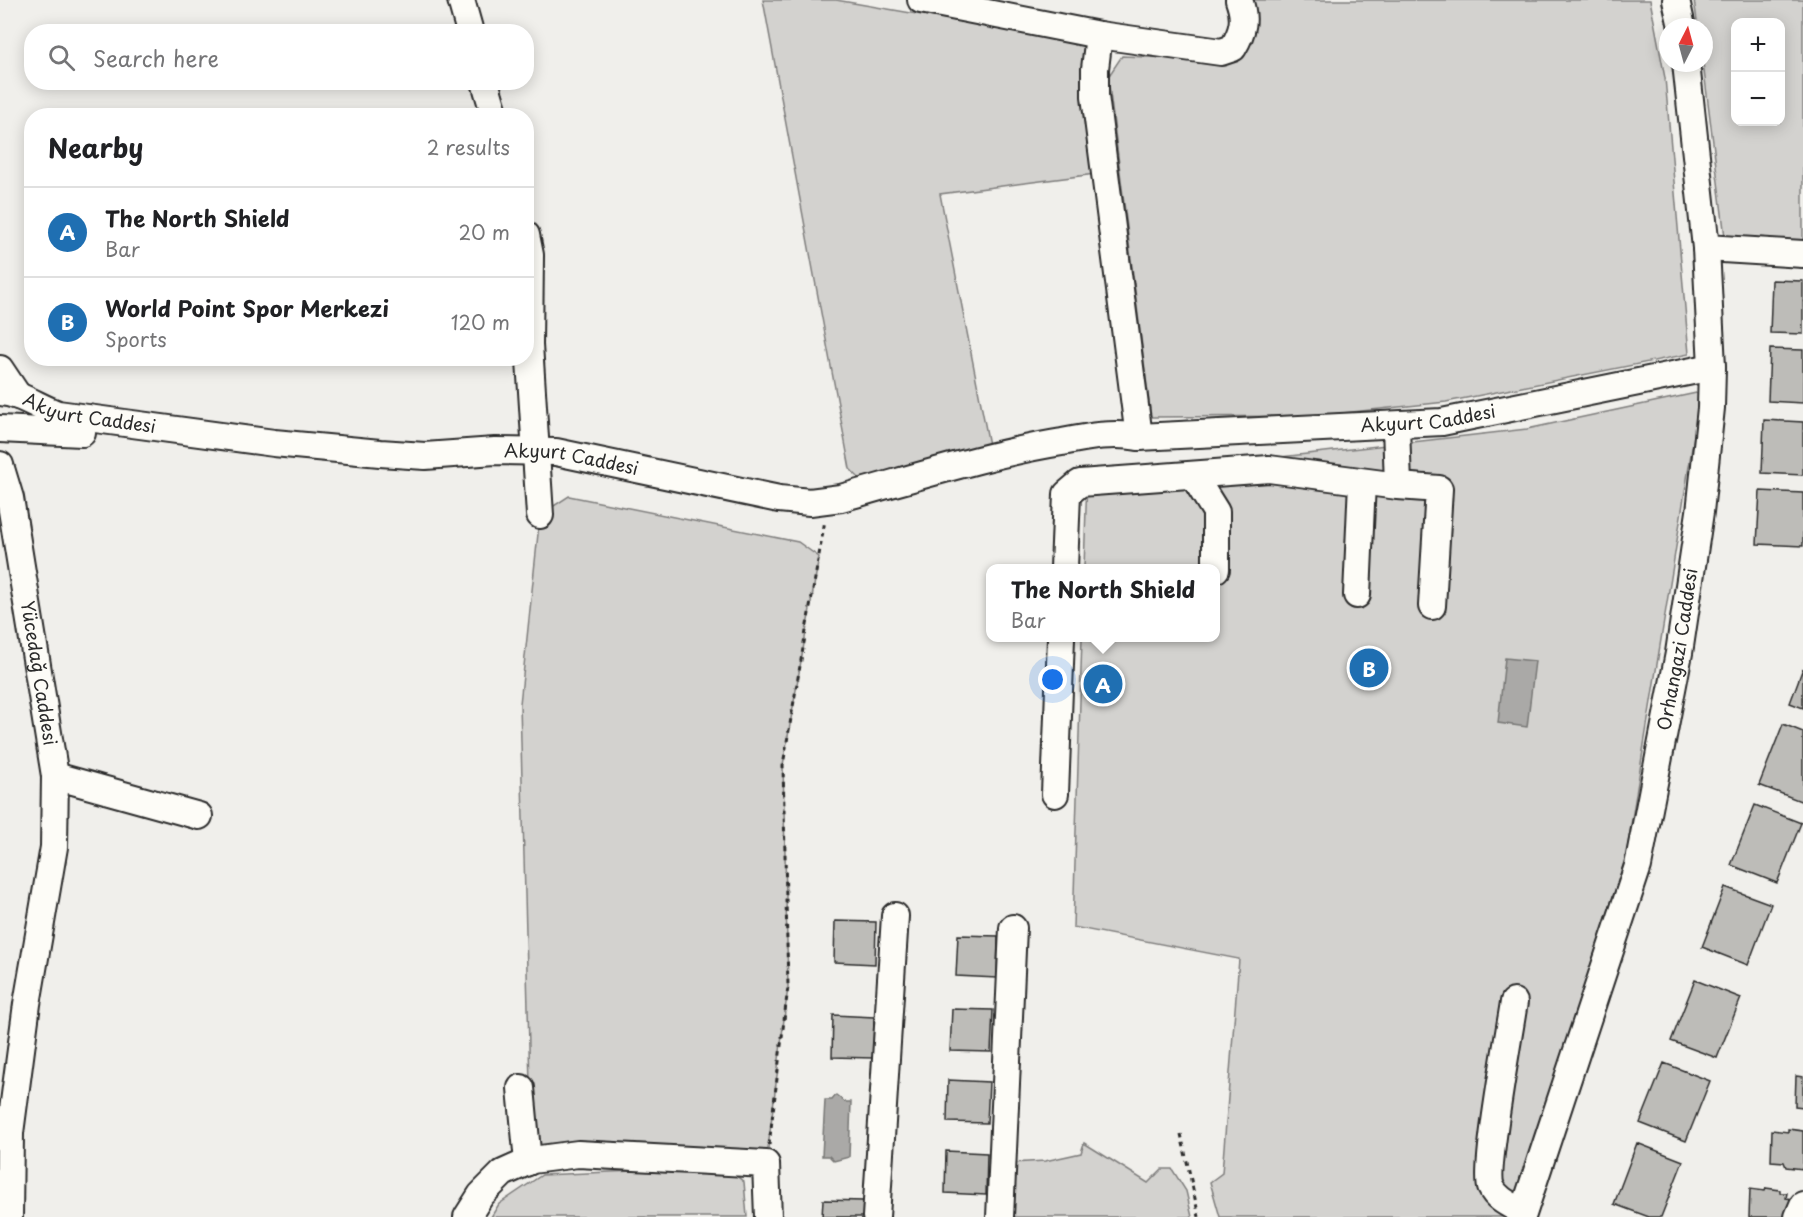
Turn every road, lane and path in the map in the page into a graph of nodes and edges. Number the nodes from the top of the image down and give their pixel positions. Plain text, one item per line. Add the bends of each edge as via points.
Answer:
1 (461, 0) edge
2 (921, 0) edge
3 (1239, 0) edge
4 (1676, 0) edge
5 (1680, 18) edge
6 (468, 24) edge
7 (1099, 35) junction
8 (1687, 72) edge
9 (487, 90) edge
10 (493, 108) edge
11 (1706, 248) junction
12 (1803, 254) edge
13 (530, 366) edge
14 (1712, 367) junction
15 (0, 369) edge
16 (17, 398) edge
17 (1396, 425) junction
18 (0, 429) edge
19 (27, 432) junction
20 (1139, 437) junction
21 (537, 458) junction
22 (0, 465) edge
23 (1238, 472) junction
24 (1193, 475) junction
25 (1362, 482) junction
26 (1398, 486) junction
27 (10, 498) junction
28 (1216, 512) junction
29 (826, 513) junction
30 (540, 515) dead end
31 (1064, 564) edge
32 (1216, 564) edge
33 (1357, 595) dead end
34 (1432, 606) dead end
35 (1061, 642) edge
36 (55, 776) junction
37 (1055, 794) dead end
38 (199, 816) dead end
39 (895, 916) dead end
40 (1013, 928) dead end
41 (1514, 1002) dead end
42 (521, 1088) dead end
43 (1181, 1134) dead end
44 (528, 1162) junction
45 (766, 1164) junction
46 (5, 1174) edge
47 (1803, 1206) edge
48 (1523, 1214) edge
49 (9, 1217) edge
50 (467, 1217) edge
51 (768, 1217) edge
52 (876, 1217) edge
53 (1000, 1217) edge
54 (1199, 1217) edge
55 (1798, 1217) edge

1 - 6 street
2 - 7 street
3 - 7 street via 1244,14 1242,33 1233,48 1221,52
4 - 5 street
7 - 20 street via 1095,96
8 - 11 street, Orhangazi Caddesi
9 - 10 street
11 - 12 street
11 - 14 street, Orhangazi Caddesi
13 - 21 street
14 - 17 street, Akyurt Caddesi via 1442,422
14 - 48 street, Orhangazi Caddesi via 1700,512 1646,836 1633,887
15 - 16 street
16 - 19 street via 36,418
16 - 21 street, Akyurt Caddesi via 58,414 274,443 425,456
17 - 20 street, Akyurt Caddesi
17 - 26 street
18 - 19 street, Akyurt Caddesi
19 - 21 street, Akyurt Caddesi via 68,431 419,469
19 - 27 street via 14,453 14,487
20 - 21 street, Akyurt Caddesi via 1121,433 1032,447 841,498 810,502 779,500 577,455
20 - 29 street, Akyurt Caddesi via 1128,445 965,476
21 - 29 street, Akyurt Caddesi via 752,507
21 - 30 street
22 - 27 street
23 - 24 street
23 - 25 street via 1269,469
23 - 28 street
24 - 28 street
24 - 31 street via 1080,483 1073,487 1068,494
25 - 26 street
25 - 33 street
26 - 34 street via 1439,489
27 - 36 street, Yücedağ Caddesi
28 - 32 street
29 - 45 path via 783,765 788,987
35 - 37 street
36 - 38 street
36 - 46 street, Yücedağ Caddesi via 54,847 27,1004
39 - 52 street
40 - 53 street
41 - 48 street via 1490,1185 1498,1197
42 - 44 street
43 - 54 path
44 - 45 street via 578,1154
44 - 50 street via 502,1173
45 - 51 street
46 - 49 street, Yücedağ Caddesi
47 - 55 street

